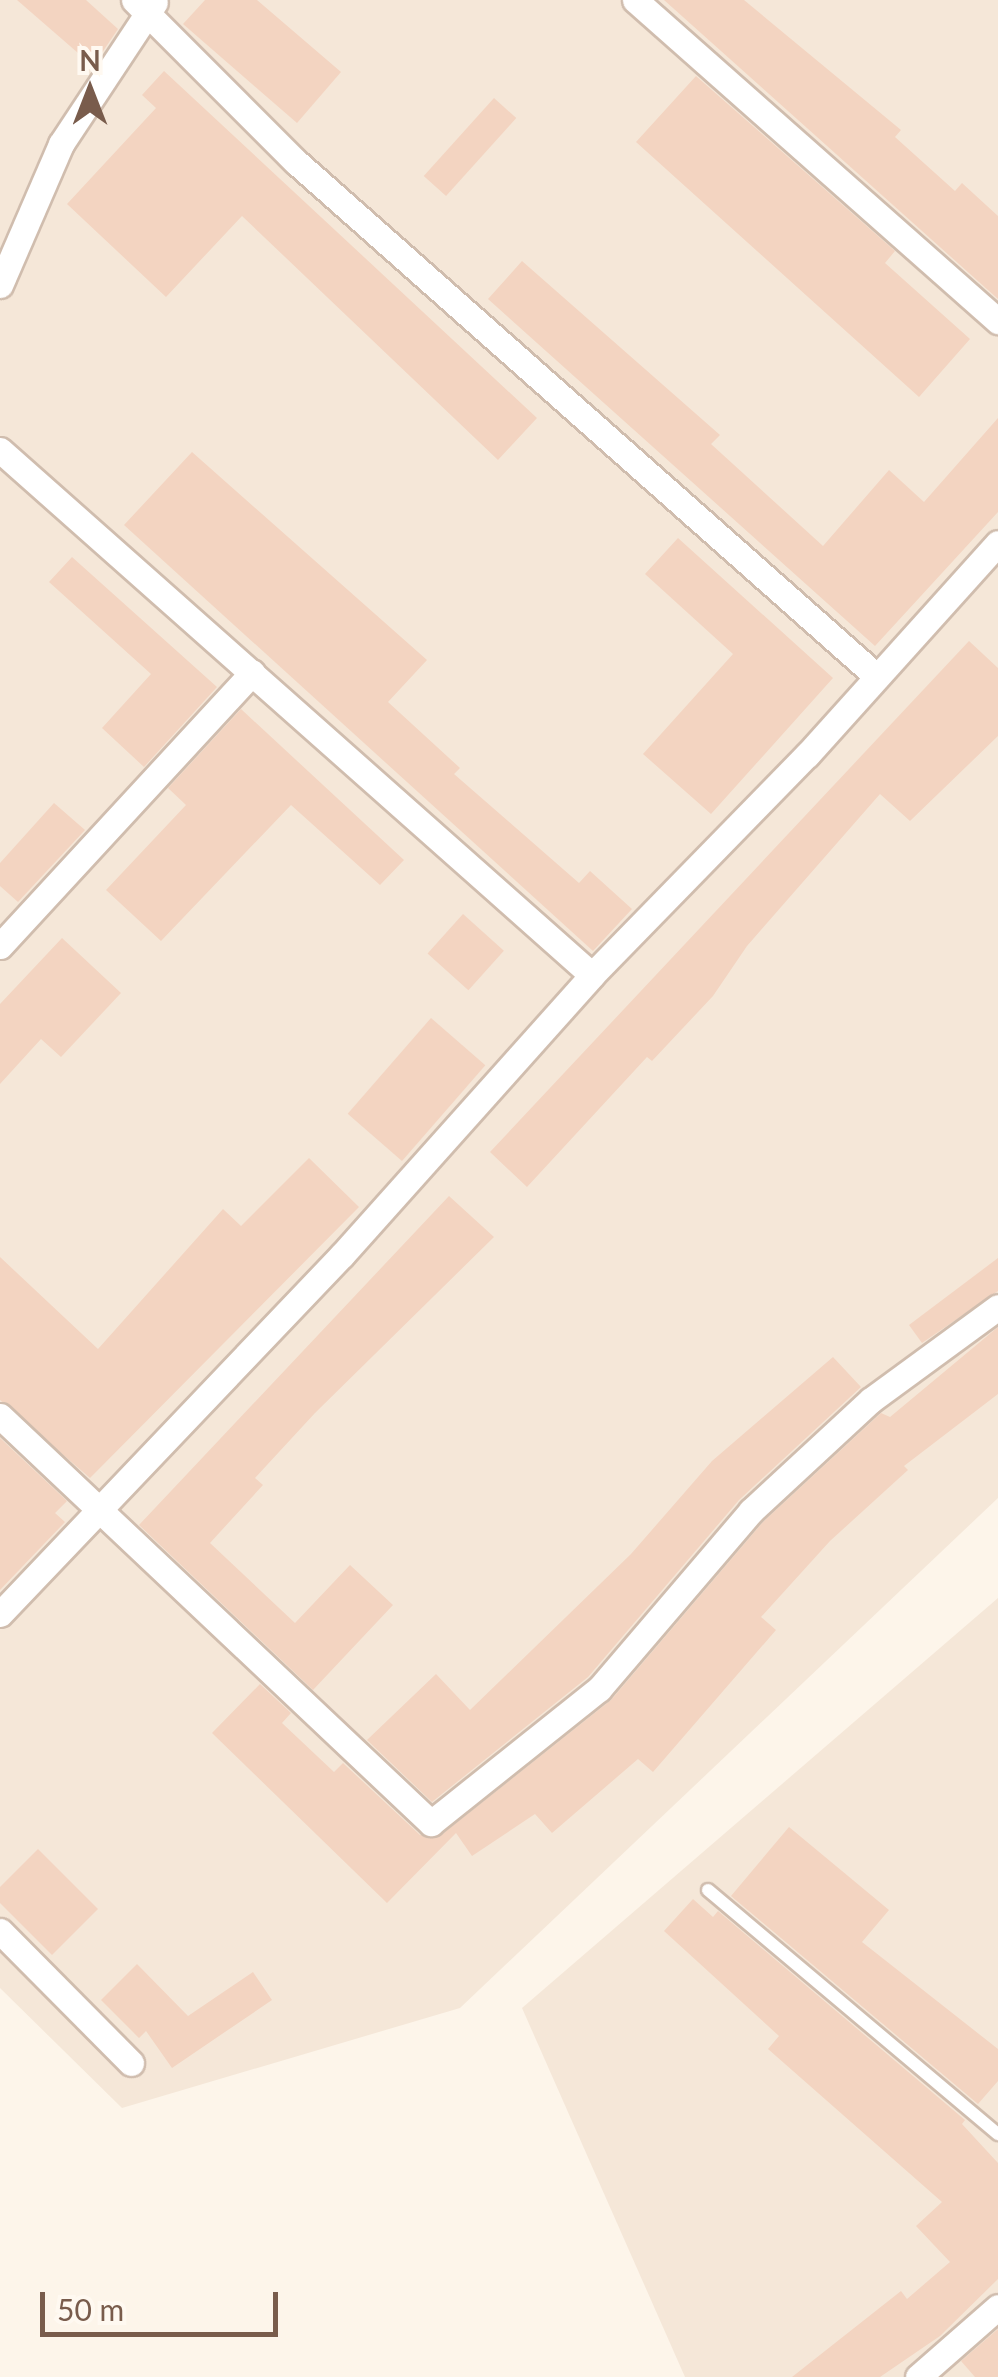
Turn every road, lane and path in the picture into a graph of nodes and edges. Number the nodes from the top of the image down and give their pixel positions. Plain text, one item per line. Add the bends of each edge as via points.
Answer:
1 (634, 0) edge
2 (146, 4) edge
3 (0, 285) edge
4 (998, 321) edge
5 (0, 450) edge
6 (998, 544) edge
7 (252, 673) junction
8 (874, 674) junction
9 (0, 946) edge
10 (592, 975) junction
11 (998, 1307) edge
12 (0, 1416) edge
13 (97, 1512) junction
14 (0, 1614) edge
15 (708, 1890) dead end
16 (0, 1930) edge
17 (131, 2063) dead end
18 (998, 2134) edge
19 (998, 2307) edge
20 (918, 2377) edge

1 - 4 street
2 - 3 street via 61,144
2 - 8 street via 295,161
5 - 7 street
6 - 8 street
7 - 9 street
7 - 10 street
8 - 10 street via 807,756
10 - 13 street via 342,1254
11 - 13 street via 872,1400 751,1511 599,1689 431,1824
12 - 13 street
13 - 14 street
15 - 18 lane
16 - 17 street
19 - 20 street

